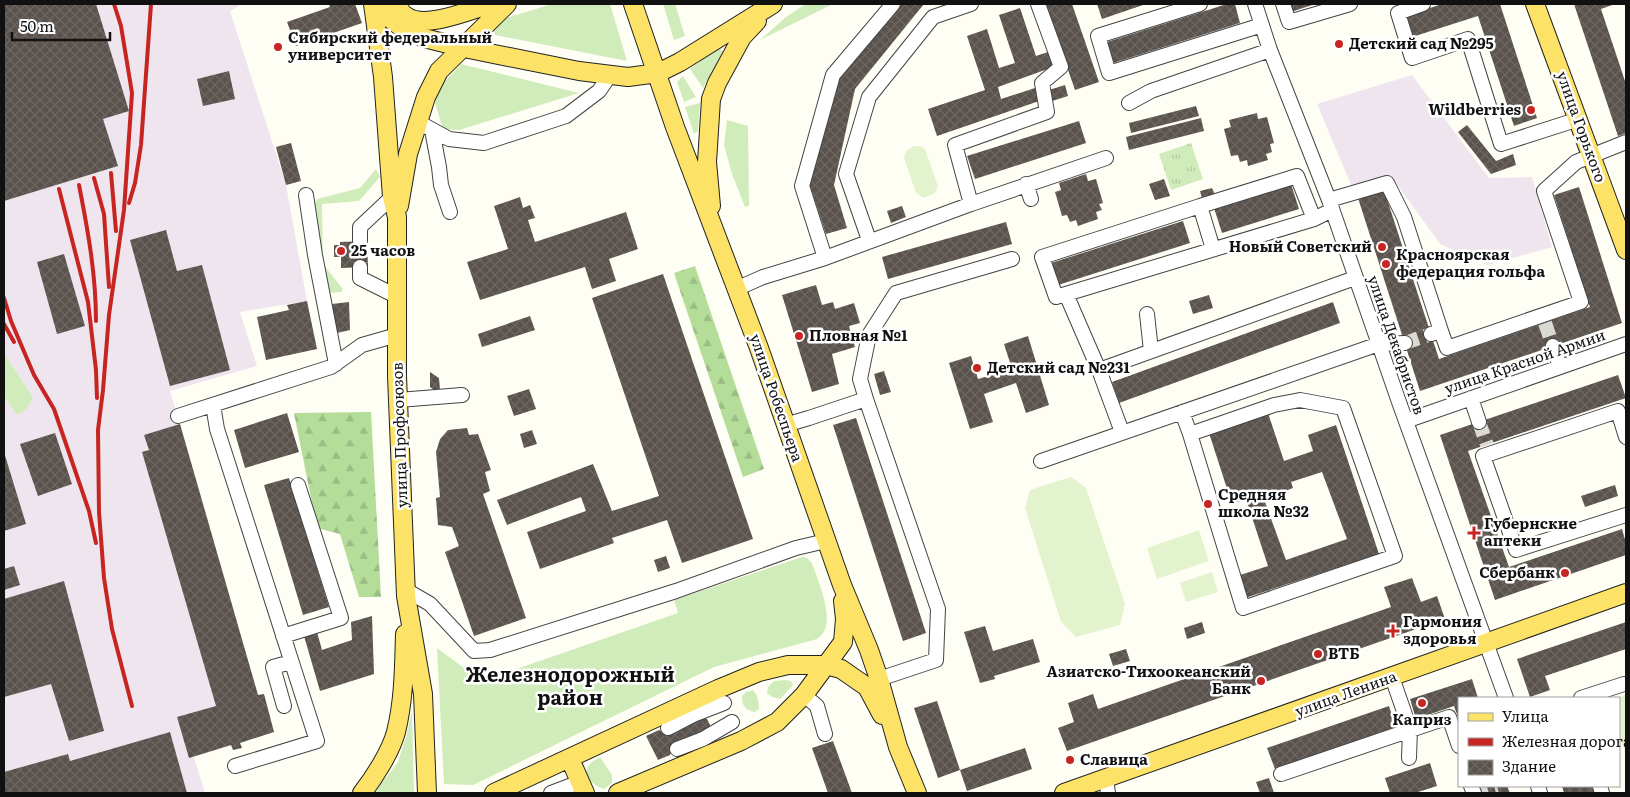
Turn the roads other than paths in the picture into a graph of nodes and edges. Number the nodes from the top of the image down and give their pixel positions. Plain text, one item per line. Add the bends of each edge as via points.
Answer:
1 (374, 4) edge
2 (378, 4) edge
3 (490, 4) edge
4 (507, 4) edge
5 (633, 4) edge
6 (773, 4) edge
7 (893, 4) edge
8 (972, 4) edge
9 (1038, 4) edge
10 (1200, 4) edge
11 (1255, 4) edge
12 (1283, 4) edge
13 (1350, 4) edge
14 (1423, 4) edge
15 (1534, 4) edge
16 (398, 7) edge
17 (1262, 25) junction
18 (464, 48) junction
19 (1270, 50) junction
20 (658, 73) junction
21 (610, 75) junction
22 (1129, 103) dead end
23 (1579, 119) junction
24 (425, 126) junction
25 (1626, 142) edge
26 (1592, 156) junction
27 (1106, 158) dead end
28 (1026, 184) junction
29 (306, 195) dead end
30 (392, 196) junction
31 (1031, 199) dead end
32 (971, 204) junction
33 (1330, 205) junction
34 (1200, 206) junction
35 (450, 212) dead end
36 (397, 217) junction
37 (1314, 219) junction
38 (714, 229) junction
39 (869, 240) junction
40 (360, 241) tunnel mouth
41 (1213, 249) junction
42 (1626, 250) edge
43 (825, 258) junction
44 (1012, 259) dead end
45 (360, 267) tunnel mouth
46 (1356, 278) junction
47 (736, 289) junction
48 (1066, 294) junction
49 (396, 296) junction
50 (1147, 314) dead end
51 (397, 335) junction
52 (1405, 343) tunnel mouth
53 (1379, 344) junction
54 (1626, 344) edge
55 (1553, 346) tunnel mouth
56 (1152, 351) junction
57 (336, 364) junction
58 (1560, 367) junction
59 (1099, 370) junction
60 (462, 395) dead end
61 (1470, 398) junction
62 (866, 399) junction
63 (398, 400) junction
64 (213, 406) junction
65 (1182, 412) junction
66 (178, 416) dead end
67 (1406, 420) junction
68 (1479, 422) tunnel mouth
69 (785, 424) junction
70 (1122, 432) junction
71 (1190, 434) junction
72 (1626, 437) edge
73 (1041, 461) dead end
74 (298, 485) dead end
75 (1626, 515) edge
76 (826, 541) junction
77 (842, 585) junction
78 (406, 593) junction
79 (1626, 593) edge
80 (283, 636) junction
81 (1486, 642) junction
82 (292, 662) junction
83 (826, 665) junction
84 (1392, 677) junction
85 (879, 679) junction
86 (1624, 684) dead end
87 (804, 695) junction
88 (721, 696) junction
89 (1506, 697) edge
90 (1584, 697) edge
91 (284, 706) dead end
92 (732, 722) junction
93 (662, 723) junction
94 (1410, 729) junction
95 (825, 734) dead end
96 (741, 741) junction
97 (1458, 743) edge
98 (898, 747) junction
99 (677, 749) junction
100 (1408, 758) dead end
101 (570, 759) junction
102 (235, 766) dead end
103 (679, 768) junction
104 (1281, 774) dead end
105 (1106, 786) edge
106 (582, 788) edge
107 (500, 791) edge
108 (362, 793) edge
109 (427, 793) edge
110 (551, 793) edge
111 (618, 793) edge
112 (917, 793) edge
113 (1064, 793) edge

1 - 30 main road, улица Профсоюзов
2 - 18 main road via 402,28 424,38
3 - 16 main road via 423,22 405,16
4 - 18 main road
5 - 20 main road, улица Робеспьера
6 - 20 main road
6 - 38 main road via 742,38 711,99 707,162
7 - 43 street via 834,75 802,186
8 - 39 street via 933,17 870,97 846,174
9 - 32 street via 1061,67 1042,83 1047,112 955,144
10 - 17 street via 1098,36 1109,73
11 - 17 street, улица Декабристов
12 - 13 street via 1289,22
14 - 23 street via 1398,12 1412,58 1468,39 1502,144
15 - 23 main road, улица Горького
17 - 19 street, улица Декабристов
18 - 21 main road
18 - 24 main road via 440,71 426,97
19 - 22 street via 1151,91
19 - 33 street, улица Декабристов
20 - 21 main road via 628,77
20 - 38 main road, улица Робеспьера
21 - 24 street via 599,91 566,116 484,142 449,139
23 - 26 main road, улица Горького
24 - 35 street
24 - 36 main road via 408,154
25 - 26 street
26 - 33 street via 1576,162 1544,192 1581,302 1543,319 1447,348 1436,332 1404,217 1388,183
26 - 42 main road, улица Горького
27 - 28 street
28 - 31 street
28 - 32 street
29 - 57 street
30 - 36 main road, улица Профсоюзов
30 - 40 street via 360,226
32 - 39 street
33 - 37 street
33 - 46 street, улица Декабристов
34 - 37 street via 1297,176
34 - 41 street
34 - 48 street via 1042,257 1056,297
36 - 49 main road, улица Профсоюзов
37 - 41 street
38 - 47 main road, улица Робеспьера
39 - 43 street
41 - 48 street
43 - 47 street
44 - 62 street via 896,293 869,335 860,379
45 - 49 street via 360,278
46 - 53 street, улица Декабристов
46 - 56 street
47 - 69 main road, улица Робеспьера
48 - 59 street
49 - 51 main road, улица Профсоюзов
50 - 56 street
51 - 57 street via 362,345
51 - 63 main road, улица Профсоюзов
52 - 53 street
53 - 65 street
53 - 67 street, улица Декабристов
54 - 58 street, улица Красной Армии
55 - 58 street
56 - 59 street
57 - 64 street
58 - 61 street, улица Красной Армии
59 - 70 street
60 - 63 street
61 - 67 street, улица Красной Армии
61 - 68 street
62 - 69 street
62 - 85 street via 938,609 936,660
63 - 78 main road, улица Профсоюзов
64 - 66 street
64 - 80 street via 220,438
65 - 70 street
65 - 71 street
67 - 81 street, улица Декабристов
69 - 76 main road, улица Робеспьера
70 - 73 street
71 - 71 street via 1274,405 1300,400 1343,408 1395,556 1243,608
72 - 75 street via 1618,411 1489,449 1483,456 1516,550
74 - 80 street via 341,618
76 - 77 main road, улица Робеспьера
76 - 78 street via 796,548 676,591 490,650 474,651 430,604
77 - 83 main road via 843,642
77 - 85 main road, улица Робеспьера
78 - 108 main road via 404,682 396,733 374,778
78 - 109 main road, улица Профсоюзов via 423,694
79 - 81 main road, улица Ленина
80 - 82 street
81 - 84 main road, улица Ленина
81 - 89 street, улица Декабристов
82 - 91 street via 273,667
82 - 102 street via 312,709 317,742
83 - 87 main road
83 - 88 main road via 788,665 759,672
83 - 98 main road via 841,669 867,687
84 - 94 street
84 - 105 main road, улица Ленина
85 - 98 main road, улица Робеспьера
86 - 90 street
87 - 95 street via 817,706
87 - 96 main road via 777,722
88 - 92 street
88 - 93 main road
92 - 96 street
92 - 99 street
93 - 99 street
93 - 101 main road
94 - 97 street via 1449,717
94 - 100 street
94 - 104 street
96 - 103 main road
98 - 112 main road, улица Робеспьера
99 - 103 street
101 - 106 main road
101 - 107 main road
103 - 111 main road
105 - 113 main road, улица Ленина
106 - 110 street

